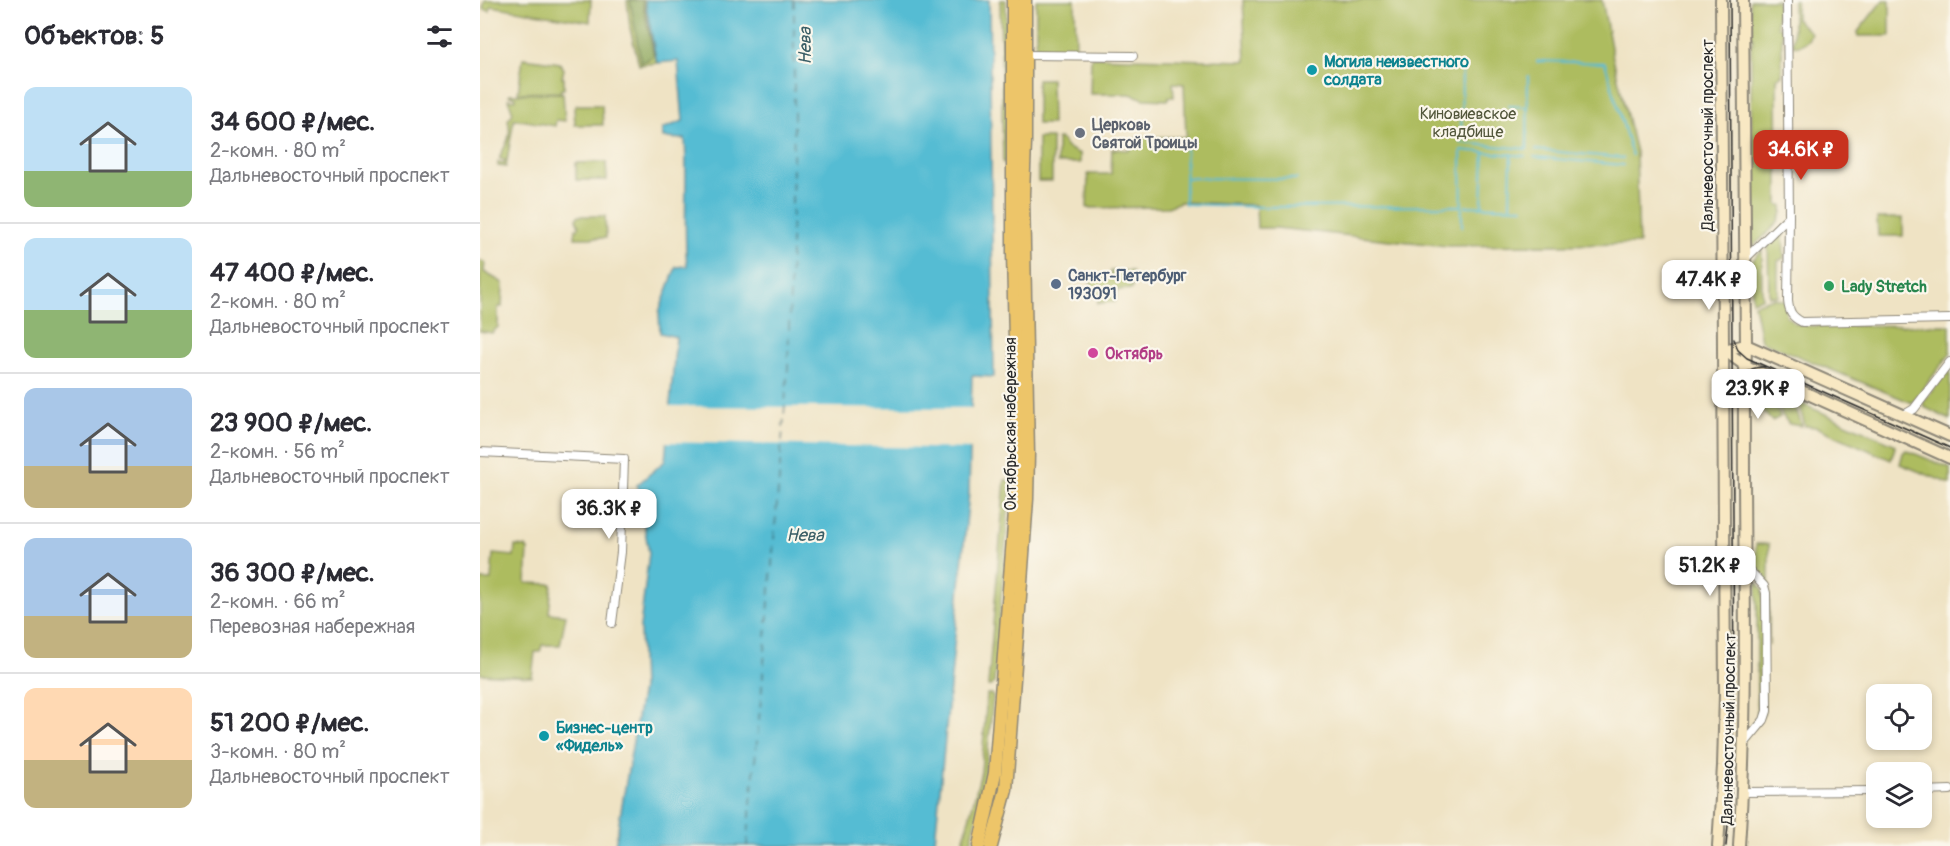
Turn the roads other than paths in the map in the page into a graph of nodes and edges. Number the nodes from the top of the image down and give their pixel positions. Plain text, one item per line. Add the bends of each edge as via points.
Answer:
1 (1013, 0) edge
2 (1025, 0) edge
3 (1721, 0) edge
4 (1743, 0) edge
5 (1787, 0) edge
6 (1026, 56) junction
7 (1133, 56) dead end
8 (1789, 216) junction
9 (1745, 259) junction
10 (1950, 319) edge
11 (1746, 345) junction
12 (1724, 350) junction
13 (1950, 362) edge
14 (1746, 366) junction
15 (1904, 415) junction
16 (1950, 436) edge
17 (480, 452) edge
18 (1950, 458) edge
19 (1745, 566) junction
20 (612, 623) dead end
21 (1744, 744) junction
22 (1950, 790) edge
23 (1866, 791) edge
24 (1932, 791) edge
25 (1743, 792) junction
26 (979, 846) edge
27 (991, 846) edge
28 (1718, 846) edge
29 (1739, 846) edge

1 - 26 main road, Октябрьская набережная via 1018,483 995,773
2 - 6 main road, Октябрьская набережная
3 - 12 main road, Дальневосточный проспект
4 - 9 main road, Дальневосточный проспект
5 - 8 street
6 - 7 street
6 - 27 main road, Октябрьская набережная via 1023,194 1027,499 1006,790
8 - 9 street
8 - 10 street via 1788,297 1790,312 1802,322
9 - 11 main road, Дальневосточный проспект
11 - 12 main road
11 - 14 main road, Дальневосточный проспект
11 - 15 main road
12 - 14 main road
12 - 28 main road, Дальневосточный проспект via 1725,694
13 - 15 street via 1914,409
14 - 18 main road
14 - 19 main road, Дальневосточный проспект
15 - 16 main road
17 - 20 street via 624,459 621,552
19 - 21 main road, Дальневосточный проспект
19 - 21 street via 1766,593 1767,711
21 - 25 main road, Дальневосточный проспект
22 - 24 street
23 - 25 street
25 - 29 main road, Дальневосточный проспект

